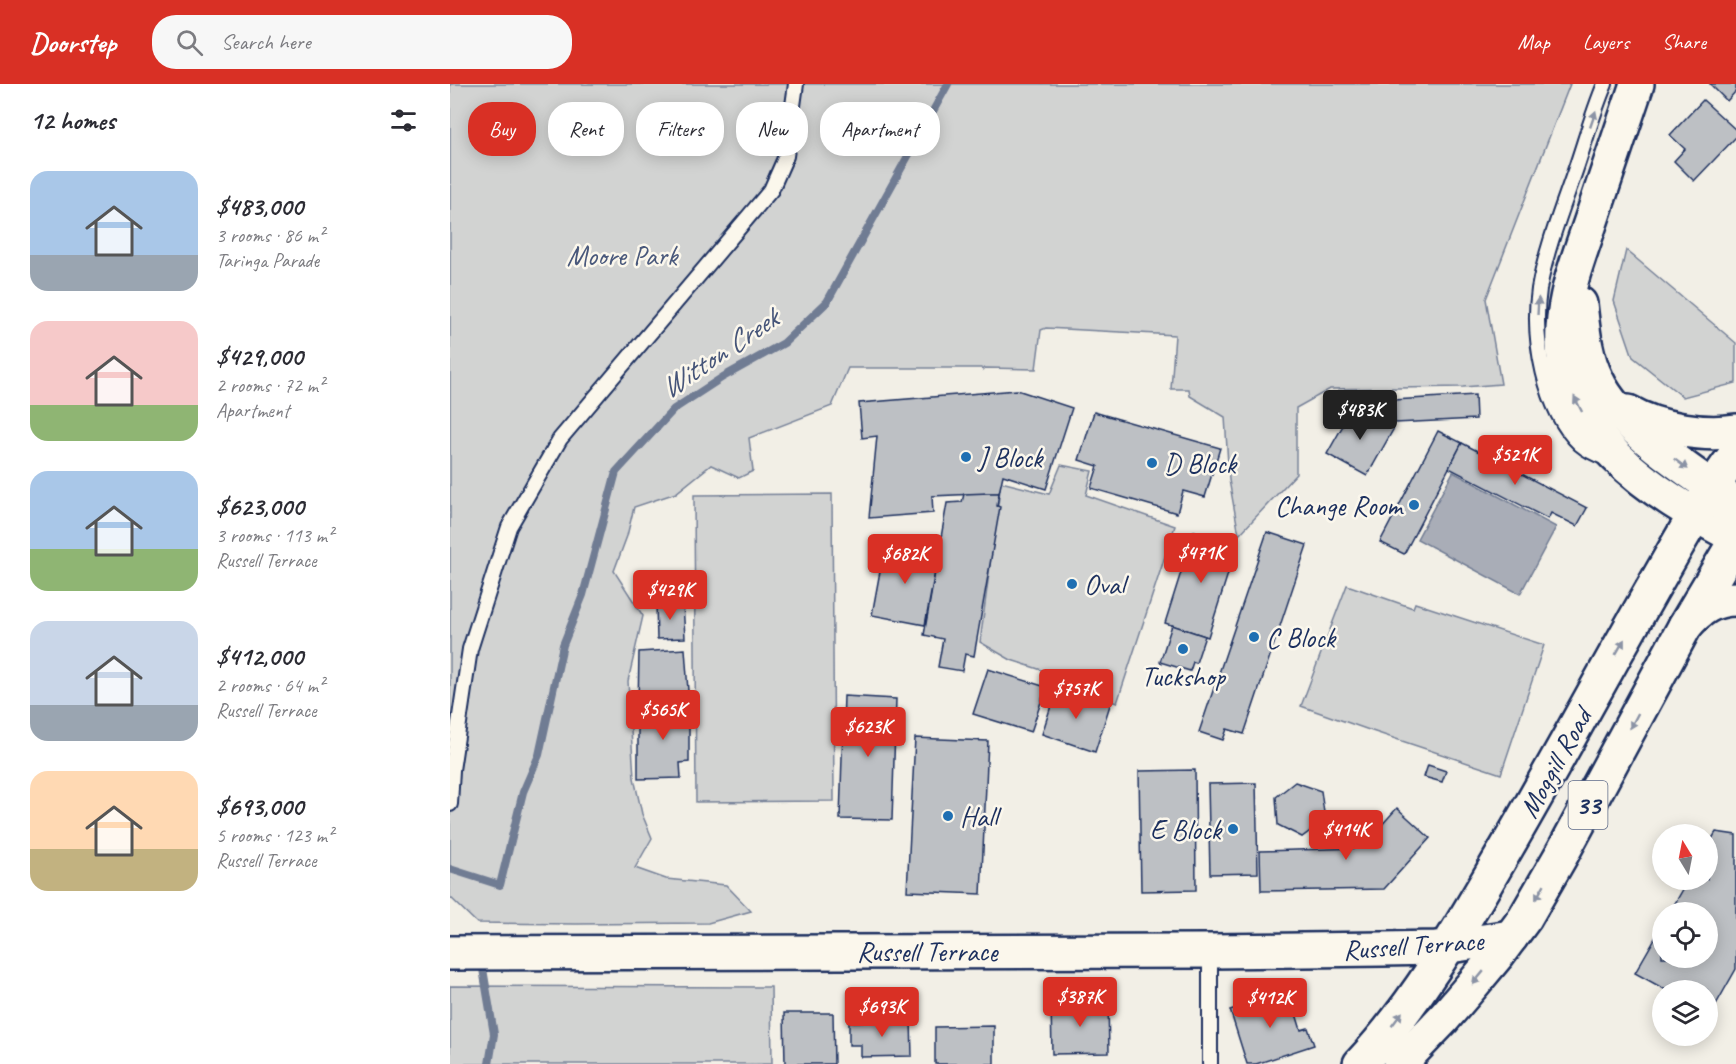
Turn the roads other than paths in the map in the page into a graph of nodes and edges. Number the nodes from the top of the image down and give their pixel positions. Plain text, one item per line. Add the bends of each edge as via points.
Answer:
1 (796, 84) edge
2 (1605, 84) edge
3 (1637, 84) edge
4 (1580, 255) junction
5 (1600, 387) junction
6 (1736, 431) edge
7 (1736, 454) edge
8 (1623, 464) junction
9 (1724, 496) edge
10 (1695, 516) junction
11 (1736, 539) edge
12 (1736, 599) edge
13 (1685, 626) junction
14 (450, 804) edge
15 (1511, 937) junction
16 (1449, 946) junction
17 (1210, 951) junction
18 (450, 953) edge
19 (1210, 1064) edge
20 (1360, 1064) edge
21 (1400, 1064) edge

1 - 14 lane via 786,156 771,190 560,439 509,527 470,649
8 -> 2 lane via 1586,448 1562,421 1546,383 1538,334 1539,290 1545,264
3 - 4 main road
4 - 5 main road via 1583,331
8 -> 4 main road via 1588,421 1571,390 1566,370 1563,327 1569,286
5 - 6 main road via 1626,411 1653,423 1692,430
5 -> 9 main road via 1632,426
7 - 9 main road, Moggill Road / 33
8 - 10 main road
9 - 10 main road, Moggill Road / 33
10 - 11 main road
16 -> 10 main road, Moggill Road / 33
11 - 13 main road, Moggill Road / 33
12 - 13 main road via 1708,605
13 -> 15 main road, Moggill Road / 33 via 1563,852
15 - 16 main road, Russell Terrace
15 -> 21 main road, Moggill Road / 33 via 1452,1010
16 - 17 main road, Russell Terrace
20 -> 16 main road, Moggill Road / 33 via 1382,1040
17 - 18 main road, Russell Terrace
17 - 19 lane

